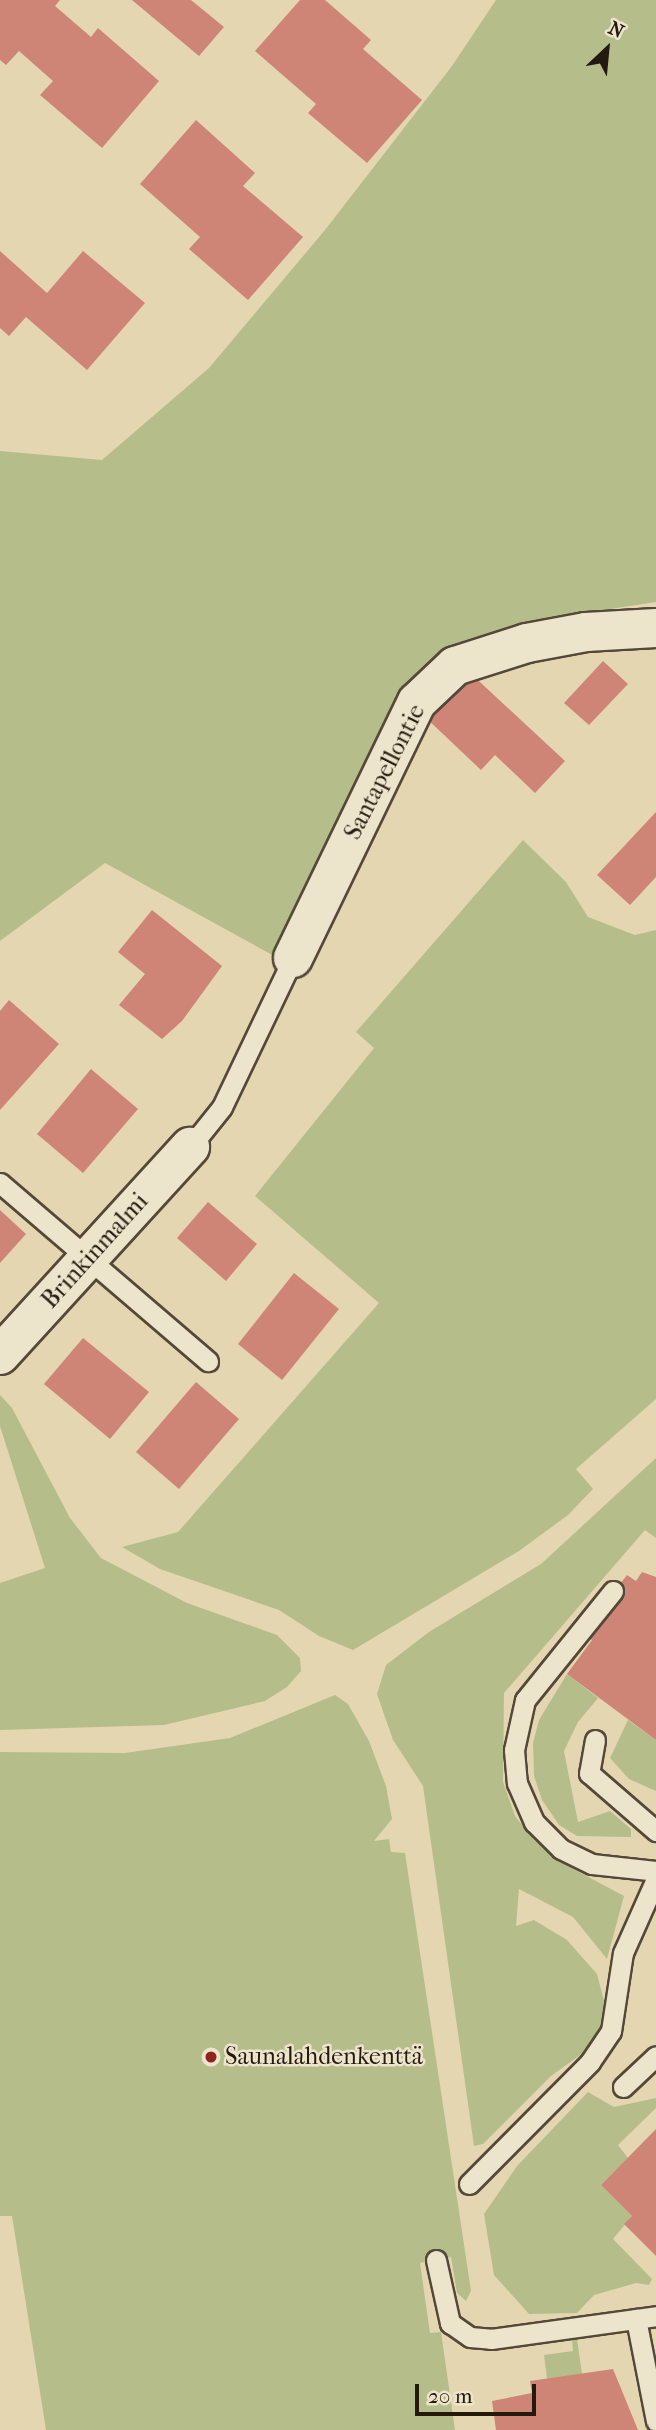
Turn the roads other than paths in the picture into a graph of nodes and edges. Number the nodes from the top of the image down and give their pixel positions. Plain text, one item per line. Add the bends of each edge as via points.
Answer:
1 (656, 628) edge
2 (293, 958) joint
3 (190, 1147) joint
4 (0, 1183) edge
5 (89, 1258) junction
6 (0, 1355) edge
7 (208, 1361) dead end
8 (613, 1591) dead end
9 (595, 1740) dead end
10 (656, 1831) edge
11 (656, 1871) edge
12 (656, 1880) edge
13 (656, 2056) edge
14 (622, 2087) dead end
15 (470, 2184) dead end
16 (436, 2260) dead end
17 (656, 2316) edge
18 (636, 2319) junction
19 (656, 2421) edge

1 - 2 street, Santapellontie via 550,638 455,666 417,702
2 - 3 lane via 222,1107
3 - 5 street, Brinkinmalmi
4 - 5 lane
5 - 6 street, Brinkinmalmi
5 - 7 lane
8 - 11 lane via 525,1700 514,1750 517,1783 534,1822 561,1849 592,1864
9 - 10 lane via 589,1773
12 - 15 lane via 623,1953 611,2031 590,2062
13 - 14 lane
16 - 18 lane via 450,2323 470,2337 491,2339
17 - 18 lane
18 - 19 lane

